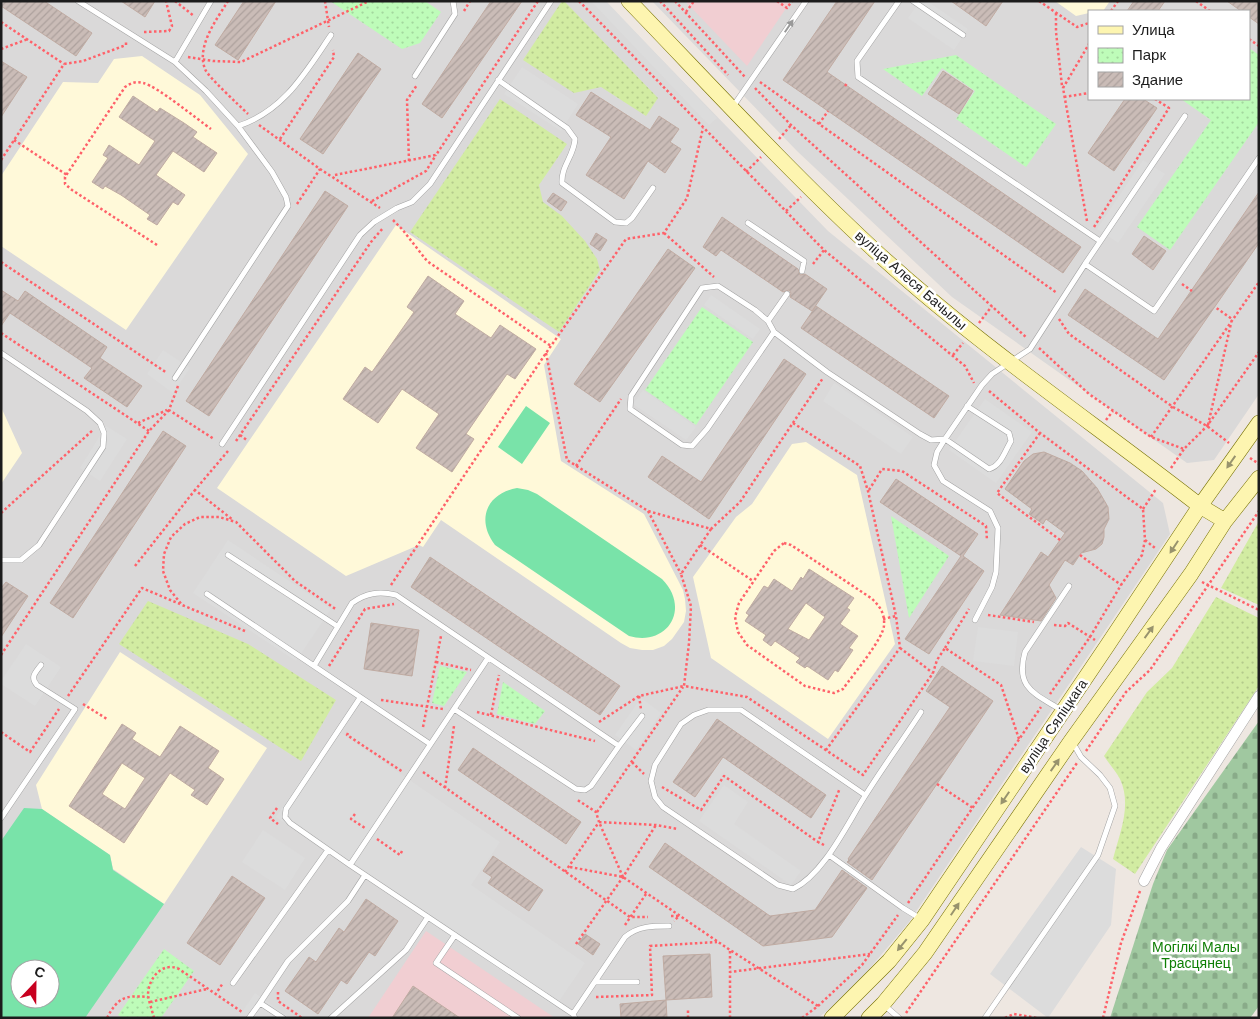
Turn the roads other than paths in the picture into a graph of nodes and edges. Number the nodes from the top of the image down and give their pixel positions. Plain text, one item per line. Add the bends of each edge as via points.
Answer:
1 (78, 1) edge
2 (90, 1) edge
3 (211, 1) edge
4 (452, 1) edge
5 (551, 1) edge
6 (629, 1) edge
7 (806, 1) edge
8 (898, 1) edge
9 (913, 1) edge
10 (86, 6) junction
11 (331, 35) dead end
12 (963, 35) dead end
13 (175, 62) junction
14 (415, 76) dead end
15 (498, 80) junction
16 (732, 108) junction
17 (1185, 116) dead end
18 (238, 126) junction
19 (1259, 158) edge
20 (653, 188) dead end
21 (748, 223) dead end
22 (1100, 241) junction
23 (1085, 264) junction
24 (802, 271) dead end
25 (787, 294) dead end
26 (768, 321) junction
27 (774, 332) junction
28 (1, 353) edge
29 (1011, 362) junction
30 (175, 378) road end
31 (967, 406) junction
32 (1259, 423) edge
33 (945, 439) junction
34 (222, 444) road end
35 (1259, 478) edge
36 (1200, 506) junction
37 (1225, 521) junction
38 (228, 555) dead end
39 (1, 560) edge
40 (1069, 586) dead end
41 (207, 594) dead end
42 (977, 617) road end
43 (337, 626) junction
44 (488, 658) junction
45 (41, 666) dead end
46 (314, 666) junction
47 (1259, 696) edge
48 (360, 698) junction
49 (454, 709) junction
50 (921, 712) dead end
51 (1063, 712) junction
52 (642, 716) road end
53 (1071, 741) junction
54 (430, 744) junction
55 (620, 746) junction
56 (865, 795) junction
57 (1, 818) edge
58 (328, 850) junction
59 (831, 853) junction
60 (350, 864) junction
61 (365, 875) junction
62 (1144, 880) road end
63 (428, 917) junction
64 (922, 920) junction
65 (669, 926) dead end
66 (455, 935) junction
67 (595, 982) junction
68 (637, 982) dead end
69 (233, 983) dead end
70 (260, 1003) junction
71 (883, 1004) junction
72 (574, 1016) edge
73 (250, 1018) edge
74 (283, 1018) edge
75 (331, 1018) edge
76 (518, 1018) edge
77 (832, 1018) edge
78 (869, 1018) edge
79 (899, 1018) edge
80 (986, 1018) edge

1 - 10 lane
2 - 10 lane
3 - 13 lane
4 - 14 lane via 455,14
5 - 15 lane
6 - 16 main road, вуліца Алеся Бачылы
16 -> 7 lane
8 - 22 lane via 857,62 858,77
9 - 12 lane
10 - 13 lane
11 - 18 lane via 283,99 254,120
13 - 18 lane
15 - 20 lane via 567,128 575,139 574,150 561,173 562,183 616,222 626,223 632,218
15 - 34 lane via 430,184 412,202 374,222 360,235
16 - 29 main road, вуліца Алеся Бачылы via 872,248
17 - 22 lane
18 - 30 lane via 272,172 288,206
19 - 23 lane via 1154,311
21 - 24 lane via 804,261
22 - 23 lane
23 - 29 lane via 1034,343
25 - 26 lane
26 - 27 lane
26 - 27 lane via 718,286 702,288 631,396 630,409 682,445 692,446
27 - 33 lane via 920,434 931,440
28 - 39 lane via 87,411 104,433 103,447 39,545 21,560
29 - 31 lane via 992,374
29 - 36 main road, вуліца Алеся Бачылы
31 - 33 lane
31 - 33 lane via 1009,433 1011,441 999,463 989,468
32 -> 36 main road, вуліца Сяліцкага
33 - 42 lane via 934,465 943,481 990,511 998,528 996,572
35 - 37 main road, вуліца Сяліцкага
36 - 37 main road, вуліца Алеся Бачылы
36 -> 51 main road, вуліца Сяліцкага
53 -> 37 main road, вуліца Сяліцкага via 1191,574
38 - 43 lane
40 - 51 lane via 1026,652 1022,664 1025,683
41 - 46 lane
43 - 44 lane via 352,603 362,596 372,593 396,595
43 - 46 lane
44 - 49 lane
44 - 55 lane
45 - 57 lane via 33,676 34,681 75,709
46 - 48 lane
47 - 62 street via 1161,848
48 - 54 lane
48 - 58 lane via 286,809 285,817 290,823
49 - 54 lane
49 - 55 lane via 576,789 585,790 591,786
50 - 56 lane
51 -> 64 main road, вуліца Сяліцкага
52 - 55 lane
71 -> 53 main road, вуліца Сяліцкага via 925,953
53 - 80 lane via 1081,758 1110,788 1115,806 1110,824 1098,855
54 - 60 lane
56 - 59 lane
56 - 59 lane via 741,710 708,710 694,715 681,724 655,765 651,781 655,797 663,807 778,884 792,889 801,885
58 - 60 lane
58 - 69 lane
59 - 64 lane
60 - 61 lane
61 - 63 lane
61 - 70 lane via 348,901 288,961
63 - 66 lane
63 - 75 lane via 406,950
64 -> 77 main road, вуліца Сяліцкага via 889,961
65 - 67 lane via 633,930
66 - 72 lane
66 - 76 lane via 436,963
67 - 68 lane
67 - 72 lane
70 - 73 lane
70 - 74 lane
71 - 78 main road, вуліца Сяліцкага
71 - 79 lane

